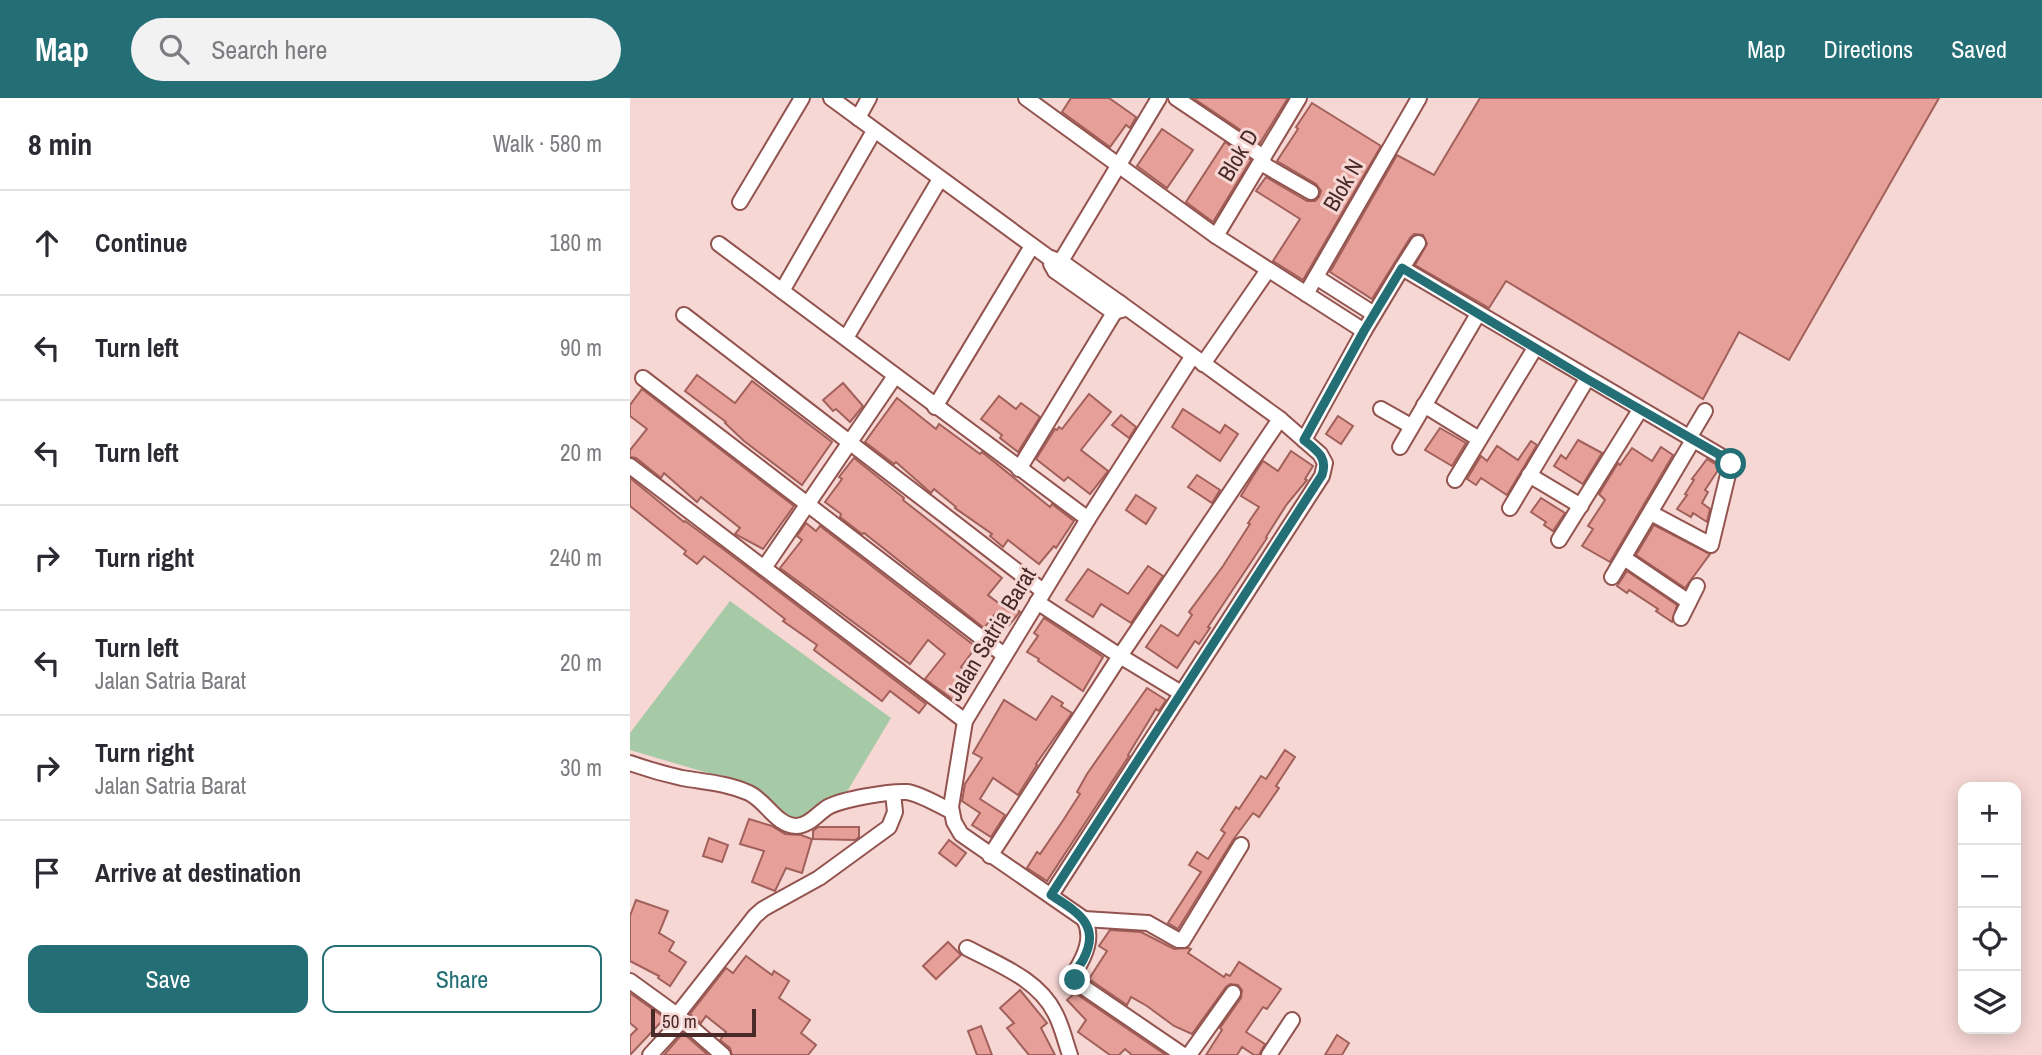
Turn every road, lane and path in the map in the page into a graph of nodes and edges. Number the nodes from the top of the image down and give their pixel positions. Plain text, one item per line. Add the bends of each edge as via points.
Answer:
1 (802, 98) edge
2 (831, 98) edge
3 (869, 98) edge
4 (1026, 98) edge
5 (1158, 98) edge
6 (1176, 98) edge
7 (1299, 98) edge
8 (1419, 98) edge
9 (858, 118) junction
10 (874, 131) junction
11 (1262, 160) junction
12 (1120, 166) junction
13 (940, 179) junction
14 (1311, 192) dead end
15 (740, 202) dead end
16 (1216, 236) junction
17 (1418, 243) dead end
18 (719, 244) dead end
19 (1032, 246) junction
20 (1055, 264) junction
21 (1402, 268) junction
22 (1268, 270) junction
23 (1316, 277) junction
24 (782, 290) junction
25 (1306, 293) junction
26 (1120, 308) junction
27 (1374, 314) junction
28 (1478, 314) junction
29 (684, 315) dead end
30 (1364, 331) junction
31 (846, 338) junction
32 (1535, 348) junction
33 (1198, 361) junction
34 (895, 376) junction
35 (643, 378) dead end
36 (1587, 379) junction
37 (1424, 405) junction
38 (935, 407) junction
39 (1381, 409) dead end
40 (1640, 410) junction
41 (1705, 411) dead end
42 (1280, 419) junction
43 (1411, 426) junction
44 (1479, 439) junction
45 (1691, 439) junction
46 (1304, 440) junction
47 (849, 441) junction
48 (1399, 447) dead end
49 (630, 467) edge
50 (1019, 470) junction
51 (1529, 475) junction
52 (1455, 480) dead end
53 (806, 505) junction
54 (1581, 506) junction
55 (1510, 508) dead end
56 (1651, 513) junction
57 (1088, 519) junction
58 (1559, 540) dead end
59 (1624, 558) junction
60 (764, 568) junction
61 (1612, 577) dead end
62 (1697, 586) dead end
63 (1040, 596) junction
64 (1689, 602) junction
65 (1681, 618) dead end
66 (1004, 655) junction
67 (1120, 656) junction
68 (1181, 693) junction
69 (965, 721) junction
70 (630, 763) edge
71 (892, 793) junction
72 (944, 808) junction
73 (1241, 845) dead end
74 (990, 856) junction
75 (1051, 895) junction
76 (1084, 919) junction
77 (967, 948) dead end
78 (630, 981) edge
79 (1233, 993) dead end
80 (679, 1018) junction
81 (1292, 1020) dead end
82 (650, 1055) edge
83 (723, 1055) edge
84 (1070, 1055) edge
85 (1186, 1055) edge
86 (1269, 1055) edge

1 - 15 street
2 - 9 street
3 - 9 street
4 - 12 street
5 - 12 street
6 - 11 street
7 - 11 street, Blok D
8 - 23 street, Blok N
9 - 10 street
10 - 13 street
10 - 24 street
11 - 14 street
11 - 16 street, Blok D
12 - 16 street
12 - 20 street
13 - 19 street
13 - 31 street
16 - 22 street
17 - 21 street
18 - 24 street
19 - 20 street
19 - 38 street
20 - 26 street
21 - 27 street
21 - 28 street
22 - 25 street
22 - 33 street, Jalan Satria Barat
23 - 25 street, Blok N
23 - 27 street
24 - 31 street
25 - 30 street
26 - 33 street
26 - 50 street
27 - 30 street
28 - 32 street
28 - 37 street
29 - 47 street
30 - 46 street
31 - 34 street
32 - 36 street
32 - 44 street
33 - 42 street
33 - 57 street, Jalan Satria Barat
34 - 38 street
34 - 47 street
35 - 53 street
36 - 40 street
36 - 51 street
37 - 43 street
37 - 44 street
38 - 50 street
39 - 43 street
40 - 45 street
40 - 54 street
41 - 45 street
42 - 46 street
42 - 67 street
43 - 48 street
44 - 52 street
45 - 56 street
45 - 56 street via 1731,464 1713,543 1707,545
46 - 68 street via 1323,458 1322,475
47 - 53 street
47 - 63 street
49 - 60 street
50 - 57 street
51 - 54 street
51 - 55 street
53 - 60 street
53 - 66 street
54 - 58 street
56 - 59 street
57 - 63 street, Jalan Satria Barat
59 - 61 street
59 - 64 street
60 - 69 street
62 - 64 street
63 - 66 street, Jalan Satria Barat
63 - 67 street
64 - 65 street
66 - 69 street, Jalan Satria Barat
67 - 68 street
67 - 74 street
68 - 75 street
69 - 72 street, Jalan Satria Barat
70 - 71 street via 728,785 762,801 784,823 794,826 807,823 830,806
71 - 72 street via 909,793
71 - 80 street via 895,812 889,827 819,878 755,916
72 - 74 street via 961,834
73 - 76 street via 1183,940 1148,923
74 - 75 street
75 - 76 street
76 - 85 street via 1089,941 1075,972 1076,982
77 - 84 street via 1040,991 1057,1015
78 - 80 street
79 - 85 street
80 - 82 street
80 - 83 street
81 - 86 street

